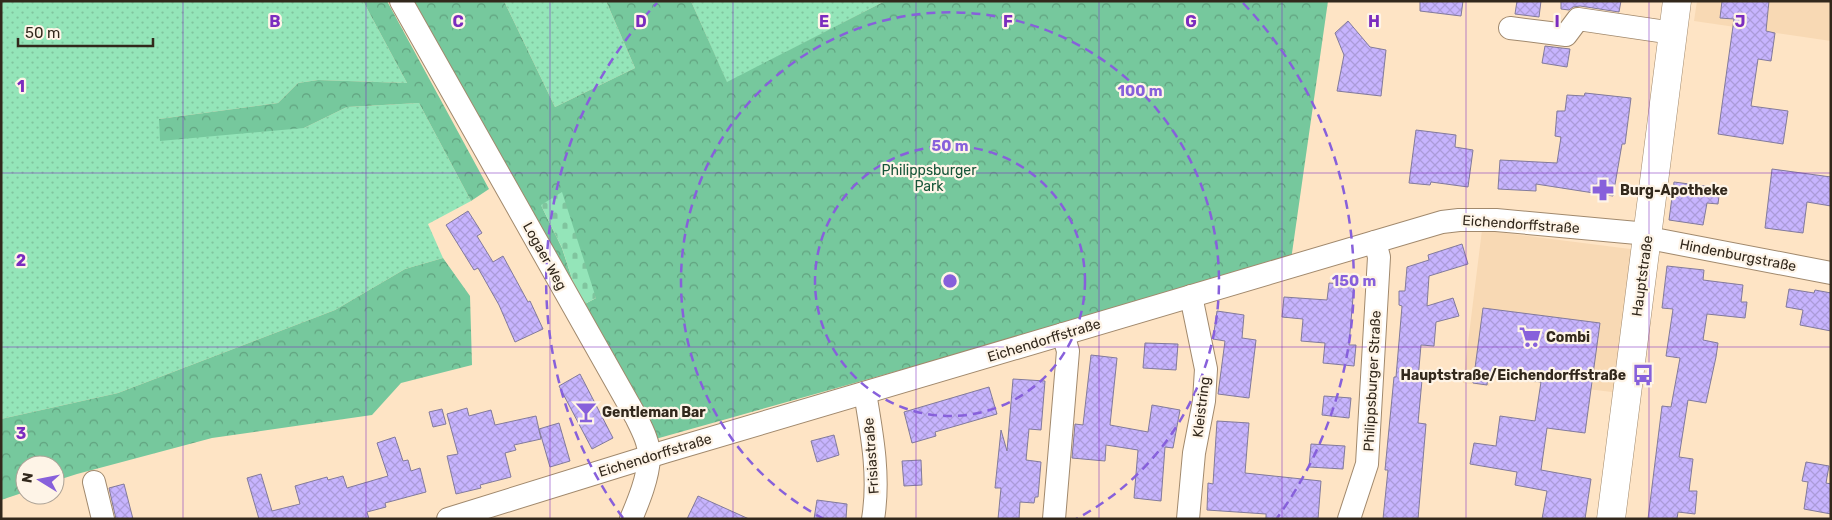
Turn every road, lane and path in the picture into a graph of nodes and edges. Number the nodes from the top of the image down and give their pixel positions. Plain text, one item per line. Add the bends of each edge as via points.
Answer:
1 (402, 1) edge
2 (1677, 1) edge
3 (1510, 28) dead end
4 (1672, 34) junction
5 (1648, 234) junction
6 (1375, 242) junction
7 (1831, 273) edge
8 (1190, 296) junction
9 (1064, 334) junction
10 (865, 393) junction
11 (650, 457) junction
12 (94, 482) dead end
13 (103, 519) edge
14 (448, 519) edge
15 (631, 519) edge
16 (873, 519) edge
17 (1054, 519) edge
18 (1188, 519) edge
19 (1349, 519) edge
20 (1611, 519) edge

1 - 11 street, Logaer Weg via 636,417
2 - 4 main road, Hauptstraße
3 - 4 street via 1566,36 1578,19
4 - 5 main road, Hauptstraße
5 - 6 street, Eichendorffstraße via 1496,220 1459,220
5 - 7 street, Hindenburgstraße via 1654,239
5 - 20 main road, Hauptstraße
6 - 8 street, Eichendorffstraße
6 - 19 street, Philippsburger Straße via 1379,257 1368,464
8 - 9 street, Eichendorffstraße
8 - 18 street, Kleistring via 1206,369
9 - 10 street, Eichendorffstraße
9 - 17 street via 1068,351
10 - 11 street, Eichendorffstraße
10 - 16 street, Frisiastraße via 873,443
11 - 14 street, Eichendorffstraße
11 - 15 street, Logaer Weg
12 - 13 street

